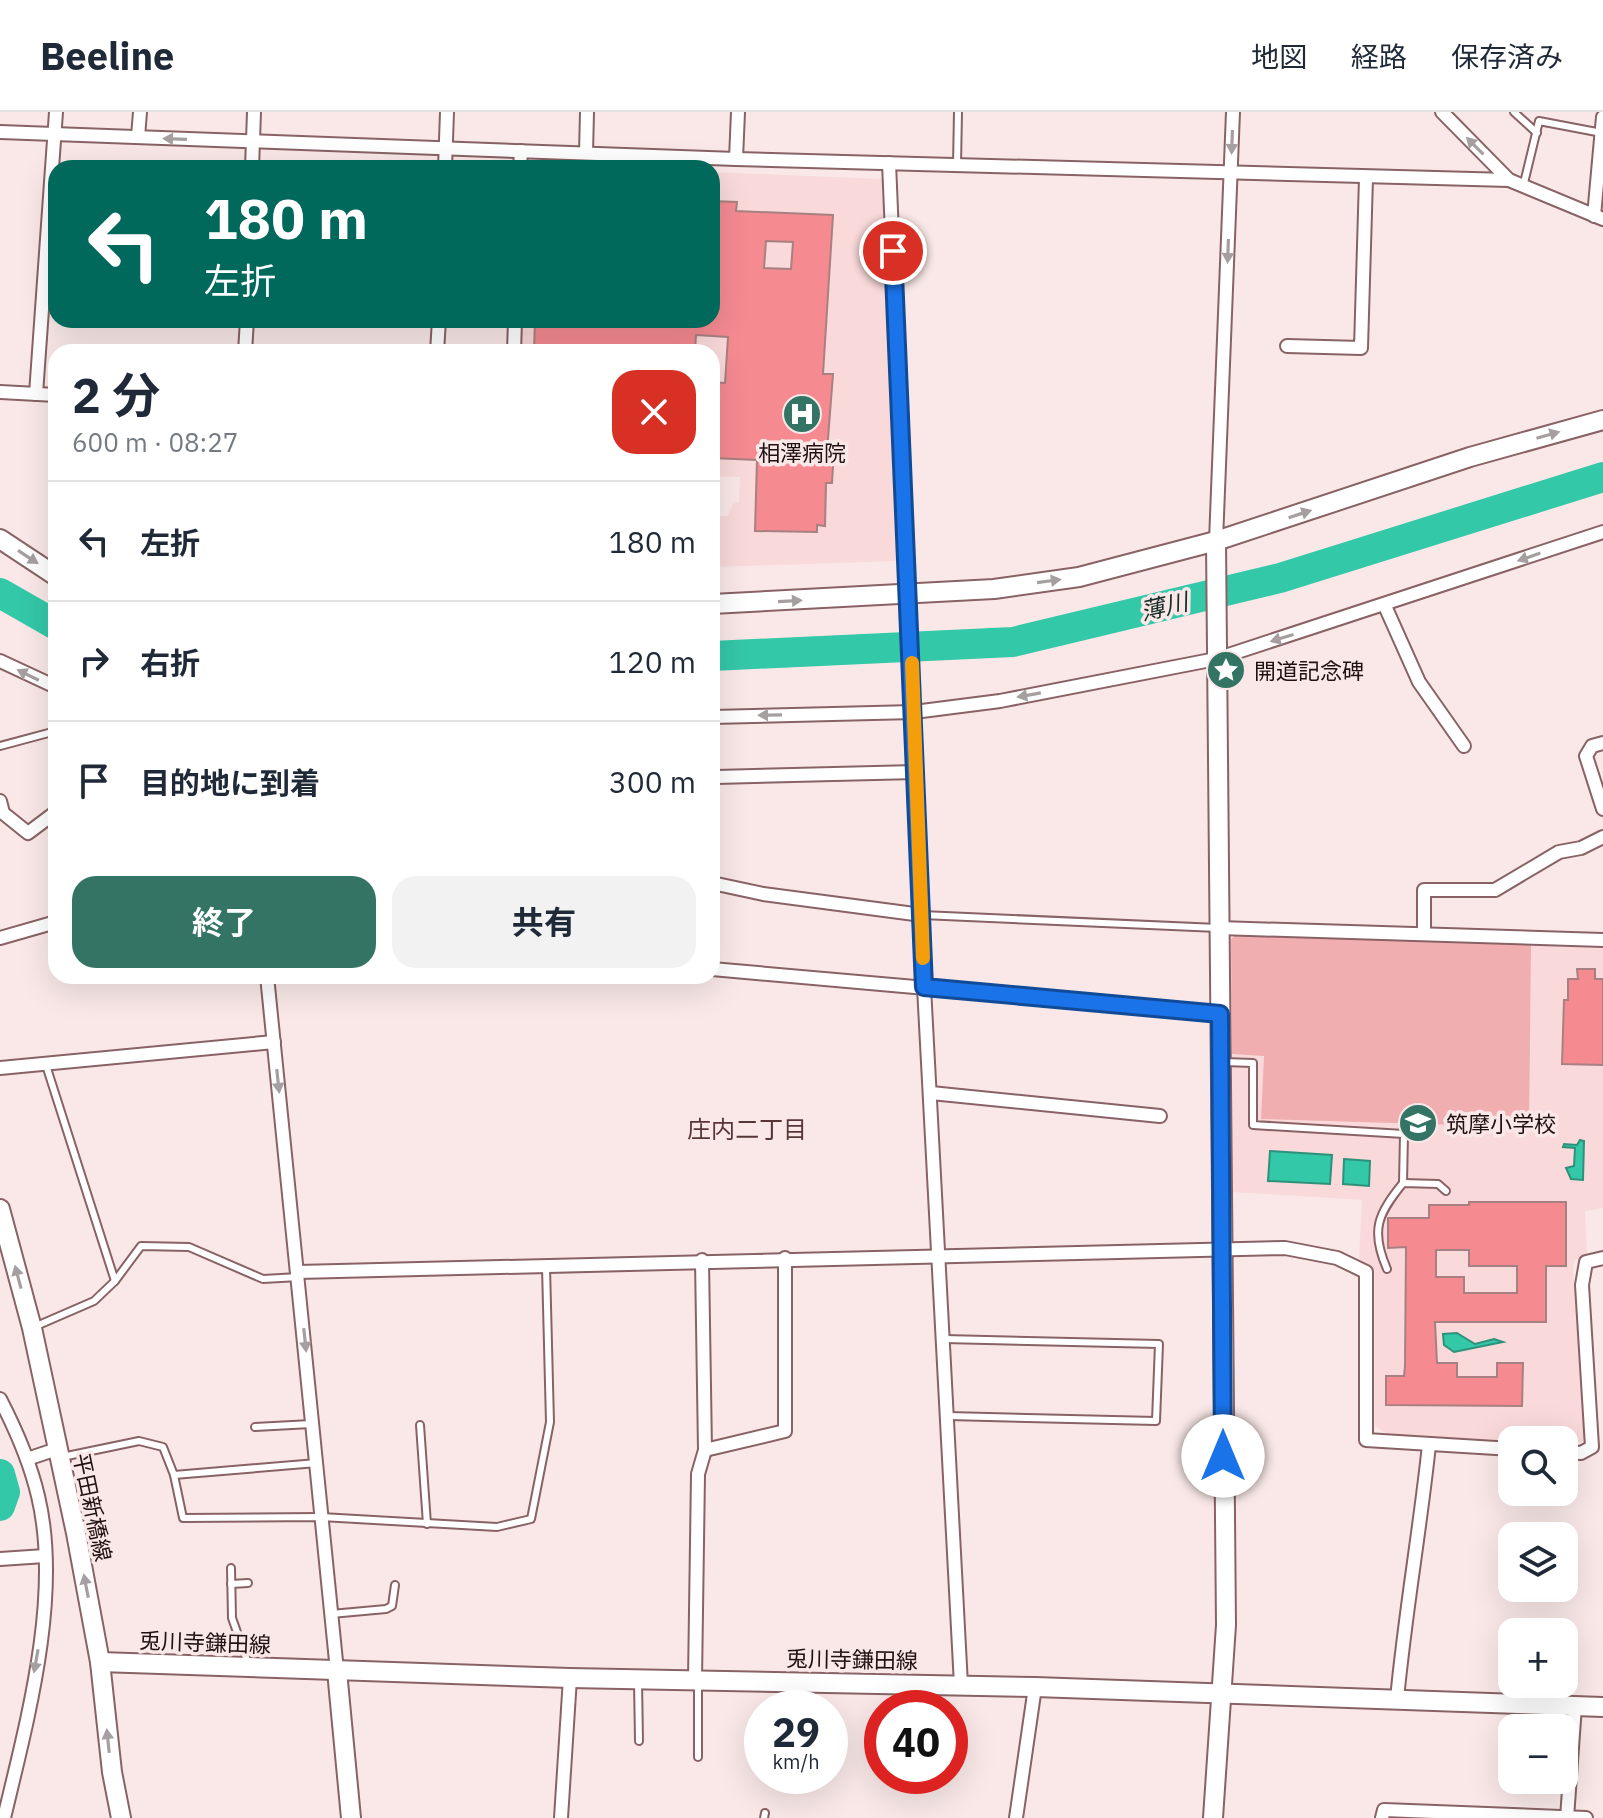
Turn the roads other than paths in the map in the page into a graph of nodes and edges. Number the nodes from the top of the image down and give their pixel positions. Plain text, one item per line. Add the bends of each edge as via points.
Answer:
1 (56, 112) edge
2 (140, 112) edge
3 (254, 112) edge
4 (447, 112) edge
5 (587, 112) edge
6 (738, 112) edge
7 (958, 112) edge
8 (1233, 112) edge
9 (1442, 112) edge
10 (1514, 112) edge
11 (1603, 117) edge
12 (0, 132) edge
13 (1537, 133) junction
14 (1602, 133) edge
15 (54, 134) junction
16 (138, 137) junction
17 (253, 142) junction
18 (446, 149) junction
19 (521, 151) junction
20 (586, 153) junction
21 (736, 159) junction
22 (54, 160) edge
23 (251, 160) edge
24 (445, 160) edge
25 (520, 160) edge
26 (889, 163) junction
27 (957, 165) junction
28 (1231, 173) junction
29 (1366, 178) junction
30 (1509, 180) junction
31 (1523, 187) junction
32 (1598, 217) edge
33 (48, 262) edge
34 (1287, 346) dead end
35 (0, 392) edge
36 (36, 394) junction
37 (48, 395) edge
38 (1603, 420) edge
39 (1603, 532) edge
40 (0, 539) edge
41 (1216, 547) junction
42 (48, 571) edge
43 (909, 599) junction
44 (720, 604) edge
45 (1385, 606) junction
46 (1216, 654) junction
47 (0, 661) edge
48 (48, 683) edge
49 (914, 706) junction
50 (720, 717) edge
51 (48, 733) edge
52 (1603, 743) edge
53 (0, 746) edge
54 (1464, 746) dead end
55 (916, 772) junction
56 (720, 777) edge
57 (0, 801) edge
58 (1603, 809) edge
59 (48, 818) edge
60 (1603, 837) edge
61 (720, 885) edge
62 (922, 915) junction
63 (48, 924) edge
64 (1219, 928) junction
65 (1424, 934) junction
66 (0, 938) edge
67 (1603, 940) edge
68 (720, 970) edge
69 (268, 984) edge
70 (924, 987) junction
71 (1220, 1014) junction
72 (274, 1042) junction
73 (45, 1062) junction
74 (1221, 1062) junction
75 (0, 1068) edge
76 (931, 1093) junction
77 (1160, 1116) dead end
78 (1403, 1183) junction
79 (1446, 1191) dead end
80 (0, 1209) edge
81 (1223, 1249) junction
82 (941, 1256) junction
83 (785, 1258) junction
84 (1603, 1258) edge
85 (702, 1260) junction
86 (546, 1265) junction
87 (1387, 1269) dead end
88 (298, 1274) junction
89 (115, 1281) junction
90 (32, 1328) junction
91 (944, 1339) junction
92 (0, 1399) edge
93 (948, 1416) junction
94 (313, 1424) junction
95 (420, 1425) dead end
96 (255, 1427) dead end
97 (1429, 1445) junction
98 (1498, 1448) edge
99 (705, 1450) junction
100 (58, 1453) junction
101 (1578, 1453) edge
102 (27, 1459) junction
103 (317, 1463) junction
104 (174, 1475) junction
105 (321, 1517) junction
106 (427, 1524) junction
107 (42, 1556) junction
108 (0, 1559) edge
109 (231, 1568) dead end
110 (248, 1583) dead end
111 (231, 1584) junction
112 (395, 1585) dead end
113 (331, 1614) junction
114 (100, 1662) junction
115 (249, 1667) junction
116 (337, 1671) junction
117 (570, 1678) junction
118 (638, 1679) junction
119 (696, 1680) junction
120 (961, 1685) junction
121 (1035, 1687) junction
122 (1223, 1694) junction
123 (1397, 1699) junction
124 (1575, 1706) junction
125 (1603, 1707) edge
126 (639, 1741) dead end
127 (698, 1757) dead end
128 (4, 1818) edge
129 (121, 1818) edge
130 (351, 1818) edge
131 (561, 1818) edge
132 (1016, 1818) edge
133 (1213, 1818) edge
134 (1382, 1818) edge
135 (1567, 1818) edge
136 (1586, 1818) edge

1 - 15 street
2 - 16 street
3 - 17 street
4 - 18 street
5 - 20 street
6 - 21 street
7 - 27 lane
8 -> 28 street
30 -> 9 street
10 - 13 lane
11 - 14 street
12 - 15 street
13 - 14 lane via 1539,121
13 - 31 lane
14 - 32 street
15 - 16 street
15 - 22 street
17 -> 16 street
17 - 18 street
17 - 23 street
18 - 19 street
18 - 24 street
19 - 20 street
19 - 25 street
20 - 21 street
21 - 26 street
26 - 27 street
26 - 43 street
27 - 28 street
28 - 29 street
28 -> 41 street
29 - 30 street
29 - 34 street via 1361,348
30 - 31 street
31 - 32 street
33 - 36 street
35 - 36 street
36 - 37 street
41 -> 38 street via 1470,457
39 -> 45 street
40 -> 42 street
43 -> 41 street via 1079,577
41 - 46 street
44 -> 43 street
43 - 49 street
45 -> 46 street
45 - 54 street via 1419,682
46 -> 49 street via 1000,701
46 - 64 street
48 -> 47 street
49 -> 50 street
49 - 55 street
51 - 53 lane
52 - 58 street via 1592,746 1586,756
55 - 56 street
55 - 62 street
57 - 59 street via 3,813 28,833
60 - 65 street via 1559,852 1495,890 1424,890
61 - 62 street
62 - 64 lane
62 - 70 street
63 - 66 street
64 - 65 street
64 - 71 street
65 - 67 street
68 - 70 street
69 - 72 street
70 - 71 street
70 - 76 street
71 - 74 street
72 - 73 street
72 -> 88 street
73 - 75 street
73 - 89 lane
74 - 78 lane via 1253,1063 1253,1125 1404,1134
74 - 81 street
76 - 77 street
76 - 82 street
78 - 79 lane via 1438,1184
78 - 87 lane via 1379,1212 1380,1252
90 -> 80 street, 平田新橋線
81 - 82 street
81 - 97 street via 1285,1248 1337,1258 1366,1272 1366,1440
81 - 122 street
82 - 83 street
82 - 91 street
83 - 85 street
83 - 99 street via 785,1431
84 - 101 street via 1586,1262 1582,1285 1592,1447
85 - 86 street
85 - 99 street
86 - 88 street
86 - 106 lane via 550,1422 531,1519 497,1527
88 - 89 lane via 263,1279 189,1247 141,1246
88 -> 94 street
89 - 90 lane via 94,1301
90 - 100 street, 平田新橋線
91 - 93 street
91 - 93 lane via 1159,1344 1156,1421
92 - 102 street
93 - 120 street
94 - 96 lane
94 - 103 street
95 - 106 lane
97 - 98 street
97 - 123 street
99 - 119 street via 698,1474
100 - 102 street
100 - 104 lane via 139,1441 163,1447
114 -> 100 street, 平田新橋線
102 - 107 street via 39,1497
103 - 104 lane
103 - 105 street
104 - 105 lane via 183,1518
105 - 106 lane
105 - 113 street
107 - 108 street
107 -> 128 street via 40,1639
109 - 111 lane
110 - 111 lane
111 - 115 lane via 232,1618
112 - 113 lane via 392,1606 386,1609
113 - 116 street
114 - 115 street, 兎川寺鎌田線
129 -> 114 street, 平田新橋線
115 - 116 street, 兎川寺鎌田線
116 - 117 street, 兎川寺鎌田線
116 - 130 street
117 - 118 street, 兎川寺鎌田線
117 - 131 street
118 - 119 street, 兎川寺鎌田線
118 - 126 lane
119 - 120 street, 兎川寺鎌田線
119 - 127 lane
120 - 121 street, 兎川寺鎌田線
121 - 122 street, 兎川寺鎌田線
121 - 132 street
122 - 123 street, 兎川寺鎌田線
122 - 133 street
123 - 124 street, 兎川寺鎌田線
124 - 125 street, 兎川寺鎌田線
124 - 135 street
134 - 135 street via 1384,1810
135 - 136 street

